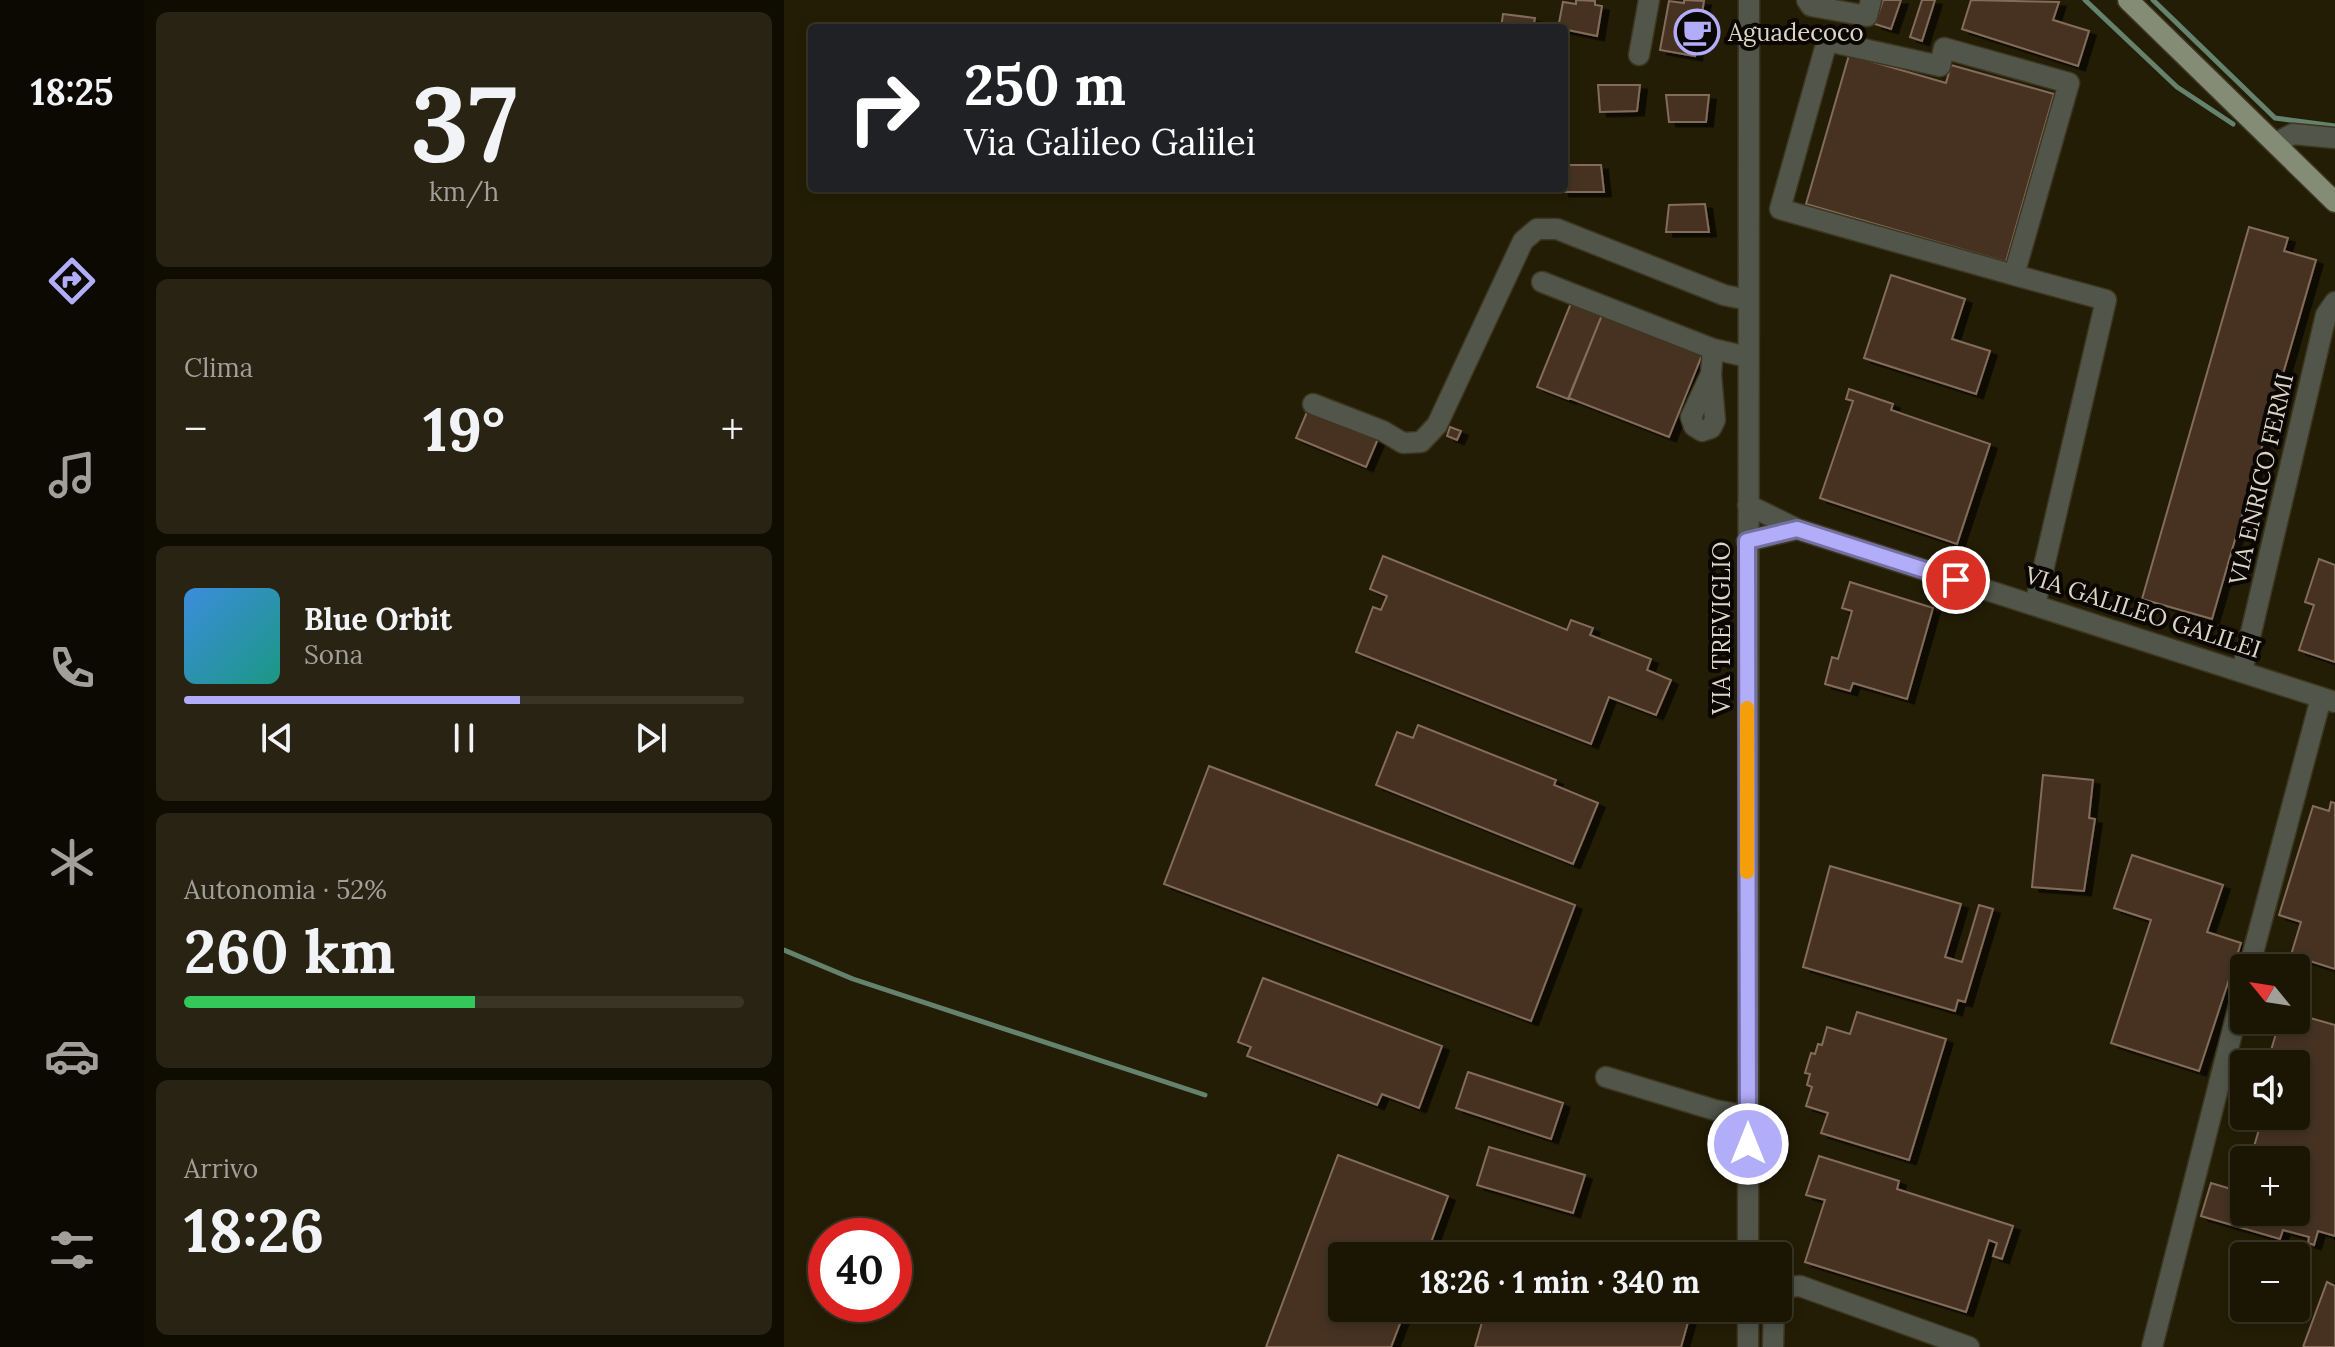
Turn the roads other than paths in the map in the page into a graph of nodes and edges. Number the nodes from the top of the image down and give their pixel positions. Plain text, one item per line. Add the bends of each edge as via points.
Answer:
1 (1649, 0) edge
2 (1749, 0) edge
3 (1807, 0) edge
4 (1871, 0) edge
5 (2128, 0) edge
6 (1639, 55) dead end
7 (2335, 138) edge
8 (2276, 143) junction
9 (2335, 202) edge
10 (2014, 275) junction
11 (1542, 282) dead end
12 (1748, 300) junction
13 (2335, 302) edge
14 (1713, 349) junction
15 (1748, 357) junction
16 (1711, 374) dead end
17 (1313, 404) dead end
18 (1748, 505) junction
19 (1797, 529) junction
20 (1747, 541) junction
21 (2035, 605) junction
22 (2242, 671) junction
23 (2328, 700) edge
24 (2253, 954) edge
25 (2232, 1034) edge
26 (1606, 1077) dead end
27 (1748, 1116) junction
28 (1748, 1242) edge
29 (1792, 1286) edge
30 (1748, 1322) edge
31 (1774, 1322) edge
32 (1748, 1347) edge
33 (1773, 1347) edge
34 (1969, 1347) edge
35 (2152, 1347) edge

1 - 6 street
2 - 12 street, VIA TREVIGLIO
3 - 4 street via 1811,6 1867,16
5 - 8 main road
7 - 8 street via 2293,134
8 - 9 main road
10 - 10 street via 2069,83 1944,48 1940,66 1827,41 1780,209
10 - 21 street via 2106,300
11 - 14 street
12 - 15 street, VIA TREVIGLIO
12 - 17 street via 1557,229 1537,229 1523,241 1437,425 1421,442 1403,443
13 - 22 street, VIA ENRICO FERMI via 2326,315
14 - 15 street
14 - 16 street
15 - 18 street, VIA TREVIGLIO
18 - 19 street, VIA GALILEO GALILEI
18 - 20 street, VIA TREVIGLIO
19 - 20 street
19 - 21 street, VIA GALILEO GALILEI
20 - 27 street, VIA TREVIGLIO
21 - 22 street, VIA GALILEO GALILEI
22 - 23 street, VIA GALILEO GALILEI
23 - 24 street
25 - 35 street
26 - 27 street
27 - 28 street, VIA TREVIGLIO
29 - 34 street
30 - 32 street
31 - 33 street

